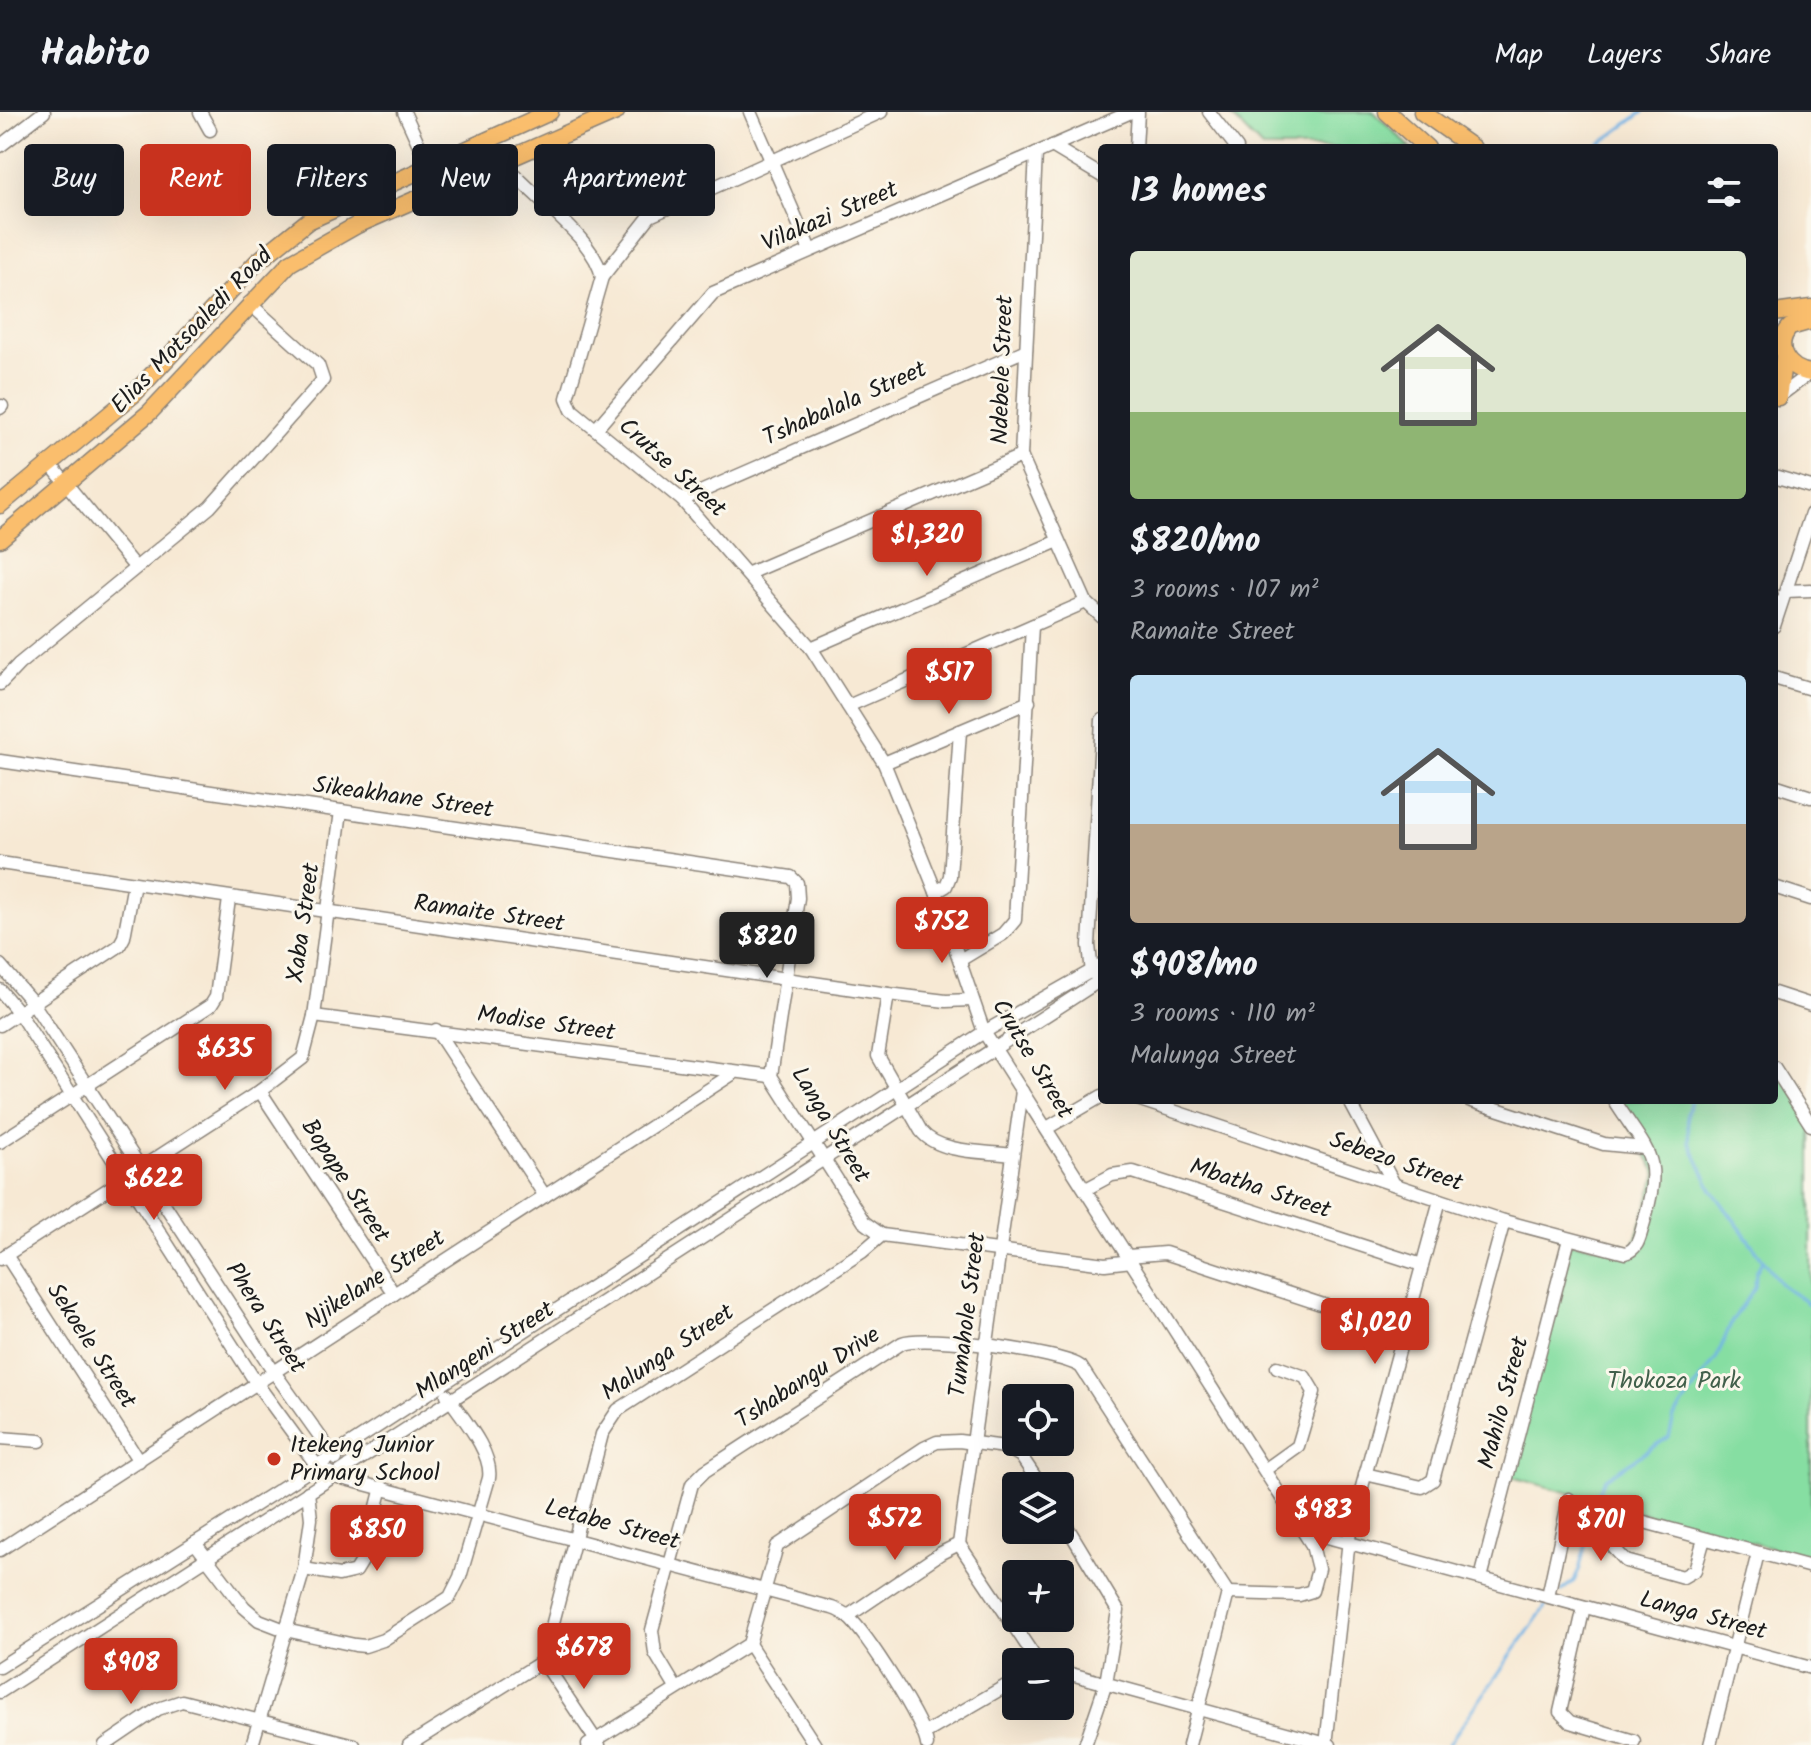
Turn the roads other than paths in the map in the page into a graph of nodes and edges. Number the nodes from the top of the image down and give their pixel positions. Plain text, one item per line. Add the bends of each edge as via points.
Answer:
1 (44, 112) edge
2 (200, 112) edge
3 (404, 112) edge
4 (550, 112) edge
5 (616, 112) edge
6 (750, 112) edge
7 (881, 112) edge
8 (1131, 112) edge
9 (1138, 112) edge
10 (1209, 112) edge
11 (1387, 112) edge
12 (1422, 112) edge
13 (210, 130) dead end
14 (486, 139) junction
15 (418, 144) edge
16 (475, 144) edge
17 (489, 144) edge
18 (1136, 144) edge
19 (1234, 144) edge
20 (1423, 144) edge
21 (1467, 144) edge
22 (0, 146) edge
23 (1052, 146) junction
24 (1036, 153) junction
25 (518, 154) edge
26 (770, 160) junction
27 (412, 172) edge
28 (1098, 174) edge
29 (518, 180) edge
30 (412, 201) edge
31 (810, 250) junction
32 (602, 277) junction
33 (249, 303) junction
34 (1811, 308) edge
35 (1778, 315) edge
36 (1794, 324) edge
37 (1026, 350) junction
38 (1783, 357) edge
39 (1811, 373) edge
40 (1778, 387) edge
41 (1778, 398) edge
42 (596, 429) junction
43 (1021, 456) junction
44 (50, 464) junction
45 (1778, 477) edge
46 (67, 483) junction
47 (1811, 487) edge
48 (682, 500) junction
49 (0, 505) edge
50 (1811, 514) edge
51 (0, 539) edge
52 (1058, 541) junction
53 (135, 567) junction
54 (749, 573) junction
55 (1811, 590) edge
56 (1786, 591) junction
57 (1086, 602) junction
58 (1098, 613) edge
59 (1778, 614) edge
60 (1032, 626) junction
61 (811, 648) junction
62 (1811, 678) edge
63 (1778, 679) edge
64 (0, 684) edge
65 (1804, 687) edge
66 (1029, 702) junction
67 (848, 706) junction
68 (960, 731) junction
69 (0, 761) edge
70 (884, 763) junction
71 (1778, 786) edge
72 (1811, 797) edge
73 (341, 811) junction
74 (0, 863) edge
75 (134, 883) junction
76 (797, 883) joint
77 (1098, 884) edge
78 (1778, 888) edge
79 (936, 892) junction
80 (229, 899) junction
81 (1811, 899) edge
82 (327, 914) junction
83 (960, 960) junction
84 (0, 965) edge
85 (1096, 967) edge
86 (786, 977) junction
87 (1098, 983) edge
88 (0, 990) edge
89 (888, 994) junction
90 (1778, 994) edge
91 (971, 1000) junction
92 (33, 1003) junction
93 (1811, 1005) edge
94 (19, 1013) junction
95 (314, 1016) junction
96 (0, 1025) edge
97 (436, 1030) junction
98 (984, 1032) junction
99 (994, 1047) junction
100 (734, 1073) junction
101 (1778, 1073) edge
102 (771, 1076) junction
103 (87, 1085) junction
104 (260, 1091) junction
105 (895, 1091) junction
106 (1022, 1091) junction
107 (71, 1096) junction
108 (1098, 1098) edge
109 (1796, 1102) junction
110 (1152, 1104) edge
111 (1351, 1104) edge
112 (1481, 1104) edge
113 (1616, 1104) edge
114 (906, 1107) junction
115 (1811, 1107) edge
116 (1811, 1125) edge
117 (1047, 1128) junction
118 (0, 1142) edge
119 (813, 1142) junction
120 (1644, 1148) junction
121 (1012, 1155) junction
122 (823, 1158) junction
123 (140, 1168) junction
124 (124, 1179) junction
125 (1394, 1184) junction
126 (1086, 1189) junction
127 (545, 1196) junction
128 (1440, 1200) junction
129 (1504, 1221) junction
130 (882, 1235) junction
131 (1569, 1239) junction
132 (998, 1251) junction
133 (3, 1257) edge
134 (1130, 1259) junction
135 (1422, 1265) junction
136 (394, 1294) junction
137 (1403, 1331) junction
138 (986, 1347) junction
139 (1277, 1367) dead end
140 (274, 1372) junction
141 (257, 1384) junction
142 (441, 1385) junction
143 (450, 1400) junction
144 (0, 1438) edge
145 (40, 1441) dead end
146 (974, 1443) junction
147 (332, 1456) junction
148 (139, 1461) junction
149 (317, 1466) junction
150 (345, 1468) junction
151 (1266, 1469) junction
152 (1030, 1472) edge
153 (1365, 1474) junction
154 (333, 1475) junction
155 (363, 1481) junction
156 (382, 1487) junction
157 (308, 1492) junction
158 (1569, 1499) dead end
159 (479, 1512) junction
160 (1305, 1531) junction
161 (208, 1534) junction
162 (574, 1537) junction
163 (1074, 1538) edge
164 (1704, 1539) junction
165 (1348, 1540) junction
166 (195, 1543) junction
167 (959, 1544) junction
168 (0, 1550) edge
169 (218, 1550) junction
170 (1758, 1553) junction
171 (205, 1558) junction
172 (668, 1563) junction
173 (1811, 1567) edge
174 (218, 1568) junction
175 (304, 1569) junction
176 (1481, 1578) junction
177 (764, 1589) junction
178 (1228, 1593) junction
179 (1548, 1596) junction
180 (1584, 1607) junction
181 (848, 1616) junction
182 (285, 1630) junction
183 (749, 1644) junction
184 (1736, 1647) junction
185 (1029, 1648) edge
186 (543, 1661) junction
187 (0, 1667) edge
188 (1811, 1668) edge
189 (1074, 1675) edge
190 (1106, 1683) junction
191 (676, 1688) junction
192 (1002, 1689) edge
193 (0, 1692) edge
194 (1200, 1710) junction
195 (259, 1721) junction
196 (926, 1739) edge
197 (1634, 1741) dead end
198 (594, 1743) edge
199 (1710, 1743) edge
200 (105, 1745) edge
201 (252, 1745) edge
202 (354, 1745) edge
203 (409, 1745) edge
204 (815, 1745) edge
205 (1085, 1745) edge
206 (1189, 1745) edge
207 (1328, 1745) edge
208 (1726, 1745) edge

1 - 22 street
2 - 13 street
3 - 15 street
4 - 14 main road, Elias Motsoaledi Road
5 - 25 main road, Elias Motsoaledi Road
6 - 26 street
7 - 26 street
8 - 23 street, Vilakazi Street
9 - 18 street
10 - 19 street
11 - 20 main road
12 - 21 main road
14 - 16 main road, Elias Motsoaledi Road
14 - 17 street
23 - 24 street, Vilakazi Street
23 - 28 street
24 - 31 street, Vilakazi Street
24 - 37 street, Ndebele Street
26 - 31 street
26 - 32 street via 650,216
27 - 44 main road, Elias Motsoaledi Road via 308,221 277,244 134,394
29 - 32 street via 588,247
30 - 33 main road, Elias Motsoaledi Road via 318,244 282,269
31 - 42 street, Vilakazi Street via 713,293
32 - 42 street, Crutse Street via 567,392 572,410
33 - 46 main road, Elias Motsoaledi Road via 150,412
33 - 53 street via 318,365 323,380 230,487
34 - 35 main road
36 - 38 main road via 1783,338
37 - 43 street, Ndebele Street
37 - 48 street, Tshabalala Street
38 - 39 main road
38 - 40 main road
39 - 41 street
42 - 48 street, Crutse Street
43 - 52 street, Ndebele Street
43 - 54 street
44 - 46 street
44 - 49 main road, Elias Motsoaledi Road
45 - 47 street
46 - 51 main road, Elias Motsoaledi Road
46 - 53 street
48 - 54 street, Crutse Street
50 - 56 street
52 - 57 street, Ndebele Street
52 - 61 street
53 - 64 street
54 - 61 street, Crutse Street
55 - 56 street
56 - 59 street
57 - 58 street, Ndebele Street
57 - 60 street
60 - 66 street
60 - 67 street
61 - 67 street, Crutse Street
62 - 65 street
63 - 65 street
66 - 68 street
66 - 83 street via 1015,920 1003,934
67 - 70 street, Crutse Street
68 - 70 street
68 - 79 street via 950,876
69 - 73 street, Sikeakhane Street
70 - 79 street, Crutse Street
71 - 72 street
73 - 76 street, Sikeakhane Street via 784,875
73 - 82 street, Xaba Street
74 - 75 street, Ramaite Street
75 - 80 street, Ramaite Street
75 - 92 street via 119,946
76 - 86 street, Langa Street
77 - 85 street
78 - 81 street
79 - 83 street, Crutse Street
80 - 82 street, Ramaite Street
80 - 103 street via 214,1001
82 - 86 street, Ramaite Street
82 - 95 street, Xaba Street
83 - 91 street, Crutse Street
84 - 92 street, Phera Street
85 - 98 street, Mlangeni Street
86 - 89 street, Ramaite Street
86 - 102 street, Langa Street
87 - 99 street, Mlangeni Street
88 - 94 street, Phera Street
89 - 91 street, Ramaite Street
89 - 105 street via 878,1056
90 - 93 street
91 - 98 street, Crutse Street
92 - 94 street
92 - 103 street, Phera Street
94 - 96 street
94 - 107 street, Phera Street
95 - 97 street, Modise Street
95 - 104 street, Xaba Street via 303,1058
97 - 100 street, Modise Street
97 - 127 street
98 - 99 street, Crutse Street
98 - 105 street, Mlangeni Street
99 - 106 street, Crutse Street
99 - 114 street, Mlangeni Street
100 - 102 street, Modise Street
100 - 127 street, Njikelane Street
101 - 109 street
102 - 119 street, Langa Street
103 - 107 street
103 - 123 street, Phera Street
104 - 123 street, Xaba Street
104 - 136 street, Bopape Street
105 - 114 street
105 - 119 street, Mlangeni Street
106 - 117 street, Crutse Street
106 - 121 street, Tumahole Street
107 - 118 street
107 - 124 street, Phera Street
108 - 117 street
109 - 115 street
109 - 116 street
110 - 125 street, Sebezo Street
111 - 125 street
112 - 120 street via 1604,1144
113 - 120 street
114 - 121 street via 934,1143
114 - 122 street, Mlangeni Street
117 - 126 street, Crutse Street
119 - 122 street, Langa Street
119 - 142 street, Mlangeni Street
120 - 131 street, Sebezo Street via 1654,1183 1632,1251 1621,1253
121 - 132 street, Tumahole Street
122 - 130 street, Langa Street via 864,1222
122 - 143 street, Mlangeni Street
123 - 124 street, Xaba Street
123 - 140 street, Phera Street
124 - 133 street, Xaba Street
124 - 141 street, Phera Street
125 - 128 street, Sebezo Street
126 - 134 street, Crutse Street
126 - 135 street, Mbatha Street via 1133,1172
127 - 136 street, Njikelane Street
128 - 129 street, Sebezo Street
128 - 135 street
129 - 131 street, Sebezo Street
129 - 153 street via 1433,1480 1422,1487
130 - 132 street
130 - 162 street, Malunga Street via 610,1416
131 - 176 street, Mahilo Street
132 - 134 street via 1105,1264
132 - 138 street, Tumahole Street
133 - 148 street, Sekoele Street
134 - 137 street via 1158,1252 1176,1256
134 - 151 street, Crutse Street
135 - 137 street
136 - 140 street, Njikelane Street
137 - 153 street
138 - 146 street, Tumahole Street
138 - 172 street, Tshabangu Drive via 929,1339 902,1343 705,1471 689,1492
138 - 178 street, Tshabangu Drive via 1065,1358 1081,1367
139 - 151 street via 1305,1377 1314,1392 1298,1446
140 - 141 street, Njikelane Street
140 - 147 street, Phera Street
141 - 148 street, Njikelane Street
141 - 149 street, Phera Street
142 - 143 street
142 - 147 street, Mlangeni Street
143 - 150 street, Mlangeni Street
143 - 159 street via 491,1470
144 - 145 street
146 - 152 street via 1014,1451
146 - 167 street, Tumahole Street
146 - 177 street via 948,1441 924,1448 793,1533 777,1546
147 - 149 street, Mlangeni Street
147 - 150 street, Phera Street
148 - 168 street, Njikelane Street
149 - 154 street, Letabe Street
149 - 161 street, Mlangeni Street
150 - 154 street, Mlangeni Street
150 - 155 street, Letabe Street
151 - 160 street, Crutse Street
153 - 165 street
154 - 155 street, Letabe Street
154 - 157 street, Mlangeni Street
155 - 156 street, Letabe Street
156 - 159 street, Letabe Street
156 - 175 street via 356,1571 339,1575
157 - 169 street, Mlangeni Street
157 - 175 street via 311,1519
158 - 179 street
159 - 162 street, Letabe Street
159 - 182 street via 450,1597 383,1640 365,1646
160 - 165 street, Langa Street
160 - 178 street, Crutse Street via 1318,1569 1312,1591
161 - 166 street, Mlangeni Street
161 - 169 street
162 - 172 street, Letabe Street
162 - 186 street, Malunga Street
163 - 190 street via 1118,1611
164 - 164 street via 1633,1519 1619,1527 1614,1548 1626,1561 1683,1577 1695,1570
164 - 170 street
165 - 176 street, Langa Street
165 - 207 street
166 - 171 street
166 - 187 street, Mlangeni Street
167 - 181 street
167 - 185 street
169 - 171 street, Mlangeni Street
169 - 174 street
170 - 173 street
170 - 184 street
171 - 174 street
171 - 193 street, Mlangeni Street
172 - 177 street, Letabe Street
172 - 191 street, Tshabangu Drive via 651,1642
174 - 182 street via 253,1616
175 - 182 street
176 - 179 street, Langa Street
177 - 181 street, Letabe Street
177 - 183 street
178 - 194 street
179 - 180 street, Langa Street
180 - 184 street, Langa Street
180 - 197 street via 1560,1712 1570,1722
181 - 196 street
182 - 195 street
183 - 191 street
183 - 204 street
184 - 188 street, Langa Street
184 - 199 street
186 - 198 street
186 - 203 street
189 - 190 street
190 - 194 street
190 - 205 street
191 - 198 street
192 - 196 street
194 - 206 street
194 - 207 street
195 - 200 street via 175,1701
195 - 201 street
195 - 202 street
199 - 208 street

